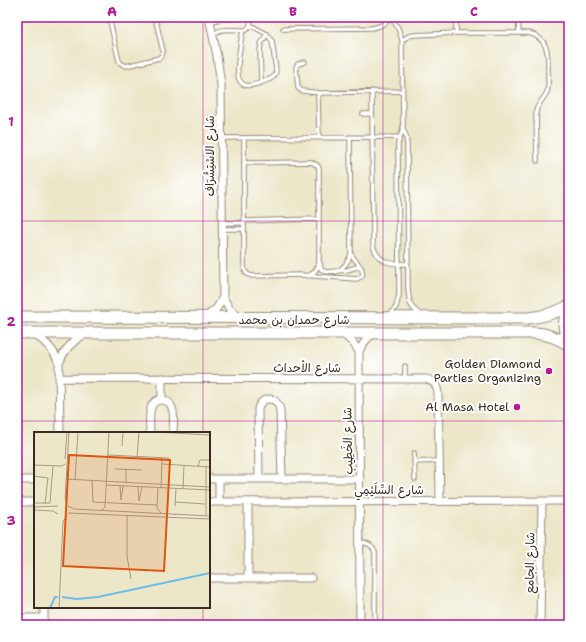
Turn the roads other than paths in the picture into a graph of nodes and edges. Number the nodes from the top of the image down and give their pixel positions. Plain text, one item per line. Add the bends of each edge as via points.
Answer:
1 (109, 17) edge
2 (155, 17) edge
3 (238, 17) edge
4 (249, 17) edge
5 (392, 17) edge
6 (456, 17) edge
7 (518, 17) edge
8 (227, 19) junction
9 (210, 20) edge
10 (250, 25) junction
11 (283, 29) dead end
12 (228, 30) junction
13 (243, 30) junction
14 (456, 33) junction
15 (519, 33) junction
16 (267, 34) junction
17 (213, 35) junction
18 (402, 40) junction
19 (305, 62) dead end
20 (261, 83) junction
21 (372, 91) junction
22 (402, 91) junction
23 (321, 92) junction
24 (363, 114) dead end
25 (372, 114) junction
26 (403, 130) junction
27 (400, 136) junction
28 (319, 137) junction
29 (350, 137) junction
30 (372, 137) junction
31 (221, 138) junction
32 (244, 138) junction
33 (536, 161) dead end
34 (244, 163) junction
35 (319, 219) junction
36 (244, 222) junction
37 (222, 226) junction
38 (244, 229) junction
39 (351, 254) junction
40 (319, 262) junction
41 (399, 264) junction
42 (408, 264) junction
43 (360, 266) junction
44 (336, 272) junction
45 (308, 276) junction
46 (223, 296) junction
47 (409, 298) junction
48 (398, 299) junction
49 (569, 306) edge
50 (17, 317) edge
51 (206, 317) junction
52 (238, 317) junction
53 (388, 318) junction
54 (426, 318) junction
55 (17, 333) edge
56 (31, 333) junction
57 (86, 333) junction
58 (340, 333) junction
59 (375, 333) junction
60 (569, 344) edge
61 (359, 352) junction
62 (59, 363) junction
63 (405, 366) dead end
64 (59, 378) junction
65 (162, 378) junction
66 (359, 379) junction
67 (406, 379) junction
68 (162, 400) junction
69 (60, 432) edge
70 (150, 432) edge
71 (173, 432) edge
72 (414, 453) dead end
73 (439, 461) junction
74 (414, 462) junction
75 (210, 479) edge
76 (219, 479) junction
77 (259, 479) junction
78 (282, 479) junction
79 (360, 479) junction
80 (415, 479) dead end
81 (17, 480) edge
82 (34, 480) edge
83 (360, 501) junction
84 (440, 501) junction
85 (542, 501) junction
86 (569, 501) edge
87 (17, 502) edge
88 (34, 502) edge
89 (210, 502) edge
90 (219, 502) junction
91 (248, 502) junction
92 (360, 543) junction
93 (210, 578) edge
94 (248, 578) junction
95 (311, 578) dead end
96 (44, 608) edge
97 (17, 618) edge
98 (44, 621) edge
99 (360, 625) edge
100 (375, 625) edge
101 (540, 625) edge

1 - 2 lane via 119,61 126,66 162,55
3 - 8 lane
4 - 10 lane
5 - 11 lane via 380,26 372,28
5 - 18 lane
6 - 14 lane
7 - 15 lane
8 - 9 lane
8 - 12 lane
9 - 17 street, شارع الاسْتِشْرَاف
10 - 13 lane via 248,29
10 - 16 lane
12 - 13 lane
12 - 17 lane via 218,31
13 - 20 lane via 238,62 239,80 249,86
14 - 15 lane
14 - 18 lane via 414,35
15 - 33 lane via 529,33 540,38 548,54 548,89 536,111
16 - 20 lane via 260,51
16 - 20 lane via 274,44 276,70 274,76
17 - 31 street, شارع الاسْتِشْرَاف via 220,75
18 - 22 lane
19 - 23 lane via 296,68 298,88 302,91
21 - 22 lane
21 - 23 lane
21 - 25 lane
22 - 26 lane
23 - 28 lane via 318,96
24 - 25 lane
25 - 30 lane
26 - 27 lane
26 - 42 lane via 407,144
27 - 30 lane
27 - 41 lane
28 - 29 lane
28 - 32 lane
29 - 30 lane
29 - 39 lane
30 - 41 lane via 373,246 378,256 390,263
31 - 32 lane
31 - 37 street, شارع الاسْتِشْرَاف
32 - 34 lane
34 - 35 lane via 311,162 317,165 320,171
34 - 36 lane
35 - 36 lane
35 - 40 lane
36 - 37 lane
36 - 38 lane
37 - 38 lane
37 - 46 street, شارع الاسْتِشْرَاف
38 - 45 lane via 246,273 252,276
39 - 43 lane
39 - 44 lane via 347,263
40 - 44 lane via 324,271
40 - 45 lane via 317,270
41 - 42 lane
41 - 48 lane
42 - 47 lane
43 - 44 lane
43 - 45 lane via 363,274 357,279
46 - 51 street via 217,308
46 - 52 street via 229,308
47 - 48 lane
47 - 54 lane via 413,309
48 - 53 lane
49 - 54 main road, شارع حمدان بن محمد via 558,312 537,317
49 - 60 main road via 564,322
50 - 51 main road, شارع حمدان بن محمد
51 - 52 main road, شارع حمدان بن محمد
52 - 53 main road, شارع حمدان بن محمد
53 - 54 main road, شارع حمدان بن محمد
55 - 56 main road, شارع حمدان بن محمد
56 - 57 main road, شارع حمدان بن محمد
56 - 62 street via 45,342
57 - 58 main road, شارع حمدان بن محمد
57 - 62 street via 69,345
58 - 59 main road, شارع حمدان بن محمد
58 - 61 street via 349,339
59 - 60 main road, شارع حمدان بن محمد via 536,333 553,336
59 - 61 street via 367,339
61 - 66 street, شارع الخَطِيب
62 - 64 street
63 - 67 lane
64 - 65 street, شارع الأحداث
64 - 69 street
65 - 66 street, شارع الأحداث
65 - 68 street
66 - 67 street, شارع الأحداث
66 - 79 street, شارع الخَطِيب
67 - 73 street, شارع الأحداث via 426,379 433,382 438,389
68 - 70 street via 154,402 150,409
68 - 71 street via 168,402 173,409
72 - 74 lane
73 - 74 lane
73 - 84 street, شارع الأحداث
74 - 80 lane
75 - 76 street, شارع السِّلَيْمِي
76 - 77 street, شارع السِّلَيْمِي
76 - 90 street
77 - 78 street, شارع السِّلَيْمِي
77 - 78 street via 258,409 261,402 268,399 280,406
78 - 79 street, شارع السِّلَيْمِي
79 - 83 street, شارع الخَطِيب
81 - 82 street
83 - 84 street, شارع السِّلَيْمِي
83 - 91 street, شارع السِّلَيْمِي
83 - 92 street, شارع الخَطِيب
84 - 85 street, شارع السِّلَيْمِي
85 - 86 street, شارع السِّلَيْمِي
85 - 101 street, شارع الجامع
87 - 88 street
89 - 90 street, شارع السِّلَيْمِي
90 - 91 street, شارع السِّلَيْمِي
91 - 94 street
92 - 99 street, شارع الخَطِيب
92 - 100 lane via 370,545 375,552
93 - 94 street
94 - 95 street
96 - 98 street
97 - 98 street

